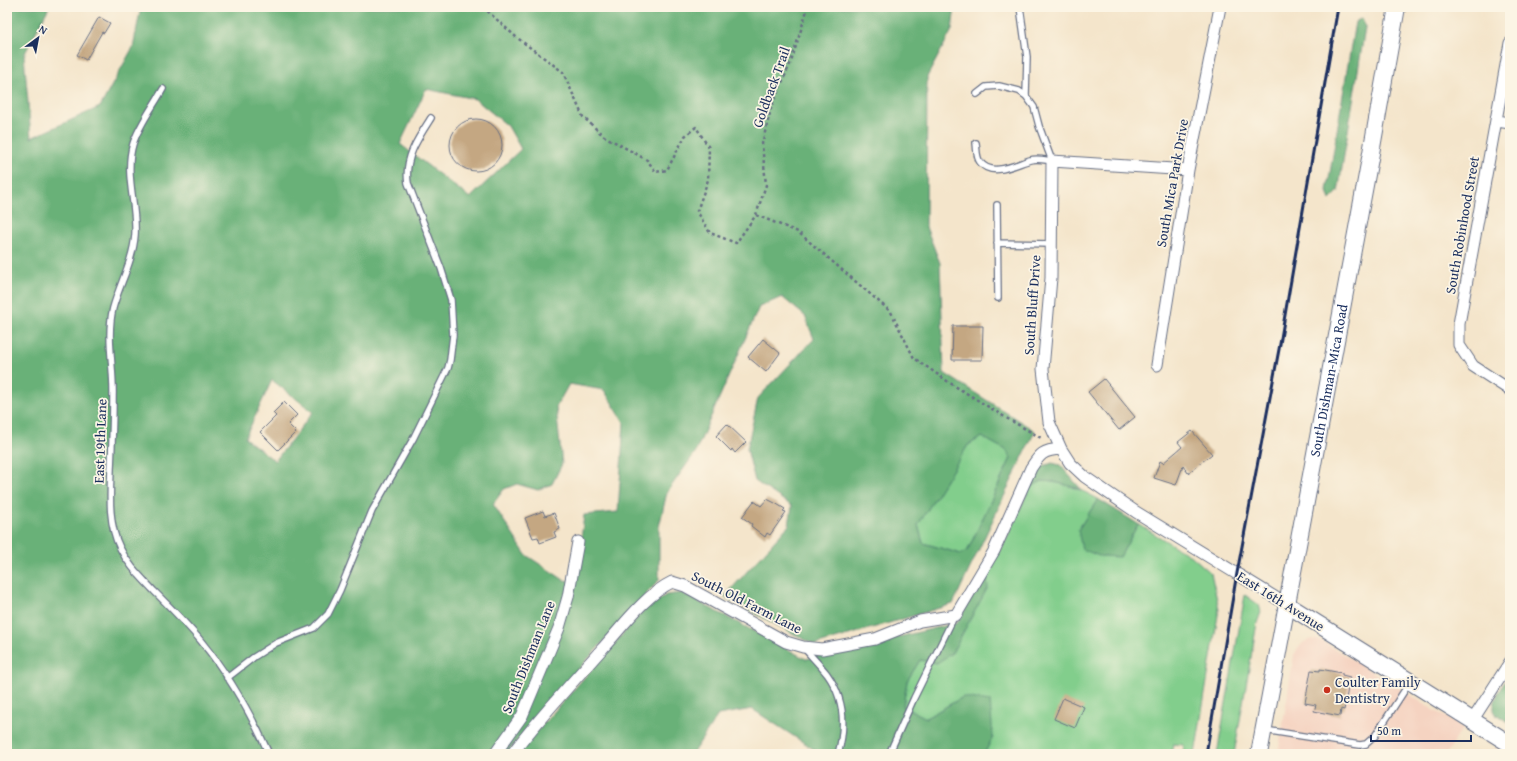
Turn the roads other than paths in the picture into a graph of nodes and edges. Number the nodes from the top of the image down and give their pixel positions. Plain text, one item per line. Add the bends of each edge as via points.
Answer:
1 (1020, 7) edge
2 (1220, 7) edge
3 (1397, 7) edge
4 (1510, 43) edge
5 (163, 89) dead end
6 (977, 94) dead end
7 (1026, 96) junction
8 (431, 118) dead end
9 (1497, 121) junction
10 (1510, 123) edge
11 (976, 143) dead end
12 (1052, 161) junction
13 (1188, 170) junction
14 (997, 206) dead end
15 (997, 243) junction
16 (1052, 244) junction
17 (998, 298) dead end
18 (1157, 365) dead end
19 (1510, 390) edge
20 (1061, 449) junction
21 (578, 542) dead end
22 (1286, 604) junction
23 (956, 615) junction
24 (803, 647) junction
25 (1510, 662) edge
26 (227, 678) junction
27 (1410, 682) junction
28 (1472, 721) junction
29 (1264, 730) junction
30 (1510, 744) edge
31 (269, 754) edge
32 (495, 754) edge
33 (512, 754) edge
34 (838, 754) edge
35 (889, 754) edge
36 (1259, 754) edge

1 - 7 lane via 1027,57
2 - 13 street, South Mica Park Drive
3 - 22 main road, South Dishman-Mica Road
4 - 9 street, South Robinhood Street
5 - 26 lane, East 19th Lane via 133,145 131,180 135,238 129,266 113,308 111,323 114,395 110,498 112,521 115,537 126,561 201,641
6 - 7 lane via 986,87 999,86 1019,91
7 - 12 lane via 1034,106 1038,126
8 - 26 lane via 413,146 407,176 446,281 453,335 449,364 414,438 372,511 328,614 314,628 276,643
9 - 10 street
9 - 19 street, South Robinhood Street via 1459,324 1459,345 1473,366
11 - 12 lane via 980,162 992,168 1010,167 1032,160
12 - 13 street
12 - 16 street, South Bluff Drive
13 - 18 street, South Mica Park Drive
14 - 15 lane
15 - 16 lane
15 - 17 lane
16 - 20 street, South Bluff Drive via 1043,369 1049,422
20 - 22 street, East 16th Avenue via 1085,478
20 - 23 street via 1048,450 1039,456 1031,468 994,551
21 - 32 street, South Dishman Lane via 568,597 559,628 522,716
22 - 27 main road, East 16th Avenue
22 - 29 main road, South Dishman-Mica Road
23 - 24 street, South Old Farm Lane via 920,621 874,639 822,649
23 - 35 lane
24 - 33 street, South Old Farm Lane via 786,642 685,586 672,582 640,606 536,723
24 - 34 lane via 828,675 843,713 843,737
25 - 28 street
26 - 31 lane, East 19th Lane
27 - 28 main road, East 16th Avenue
27 - 29 lane via 1375,736 1366,744
28 - 30 main road, East 16th Avenue
29 - 36 main road, South Dishman-Mica Road

